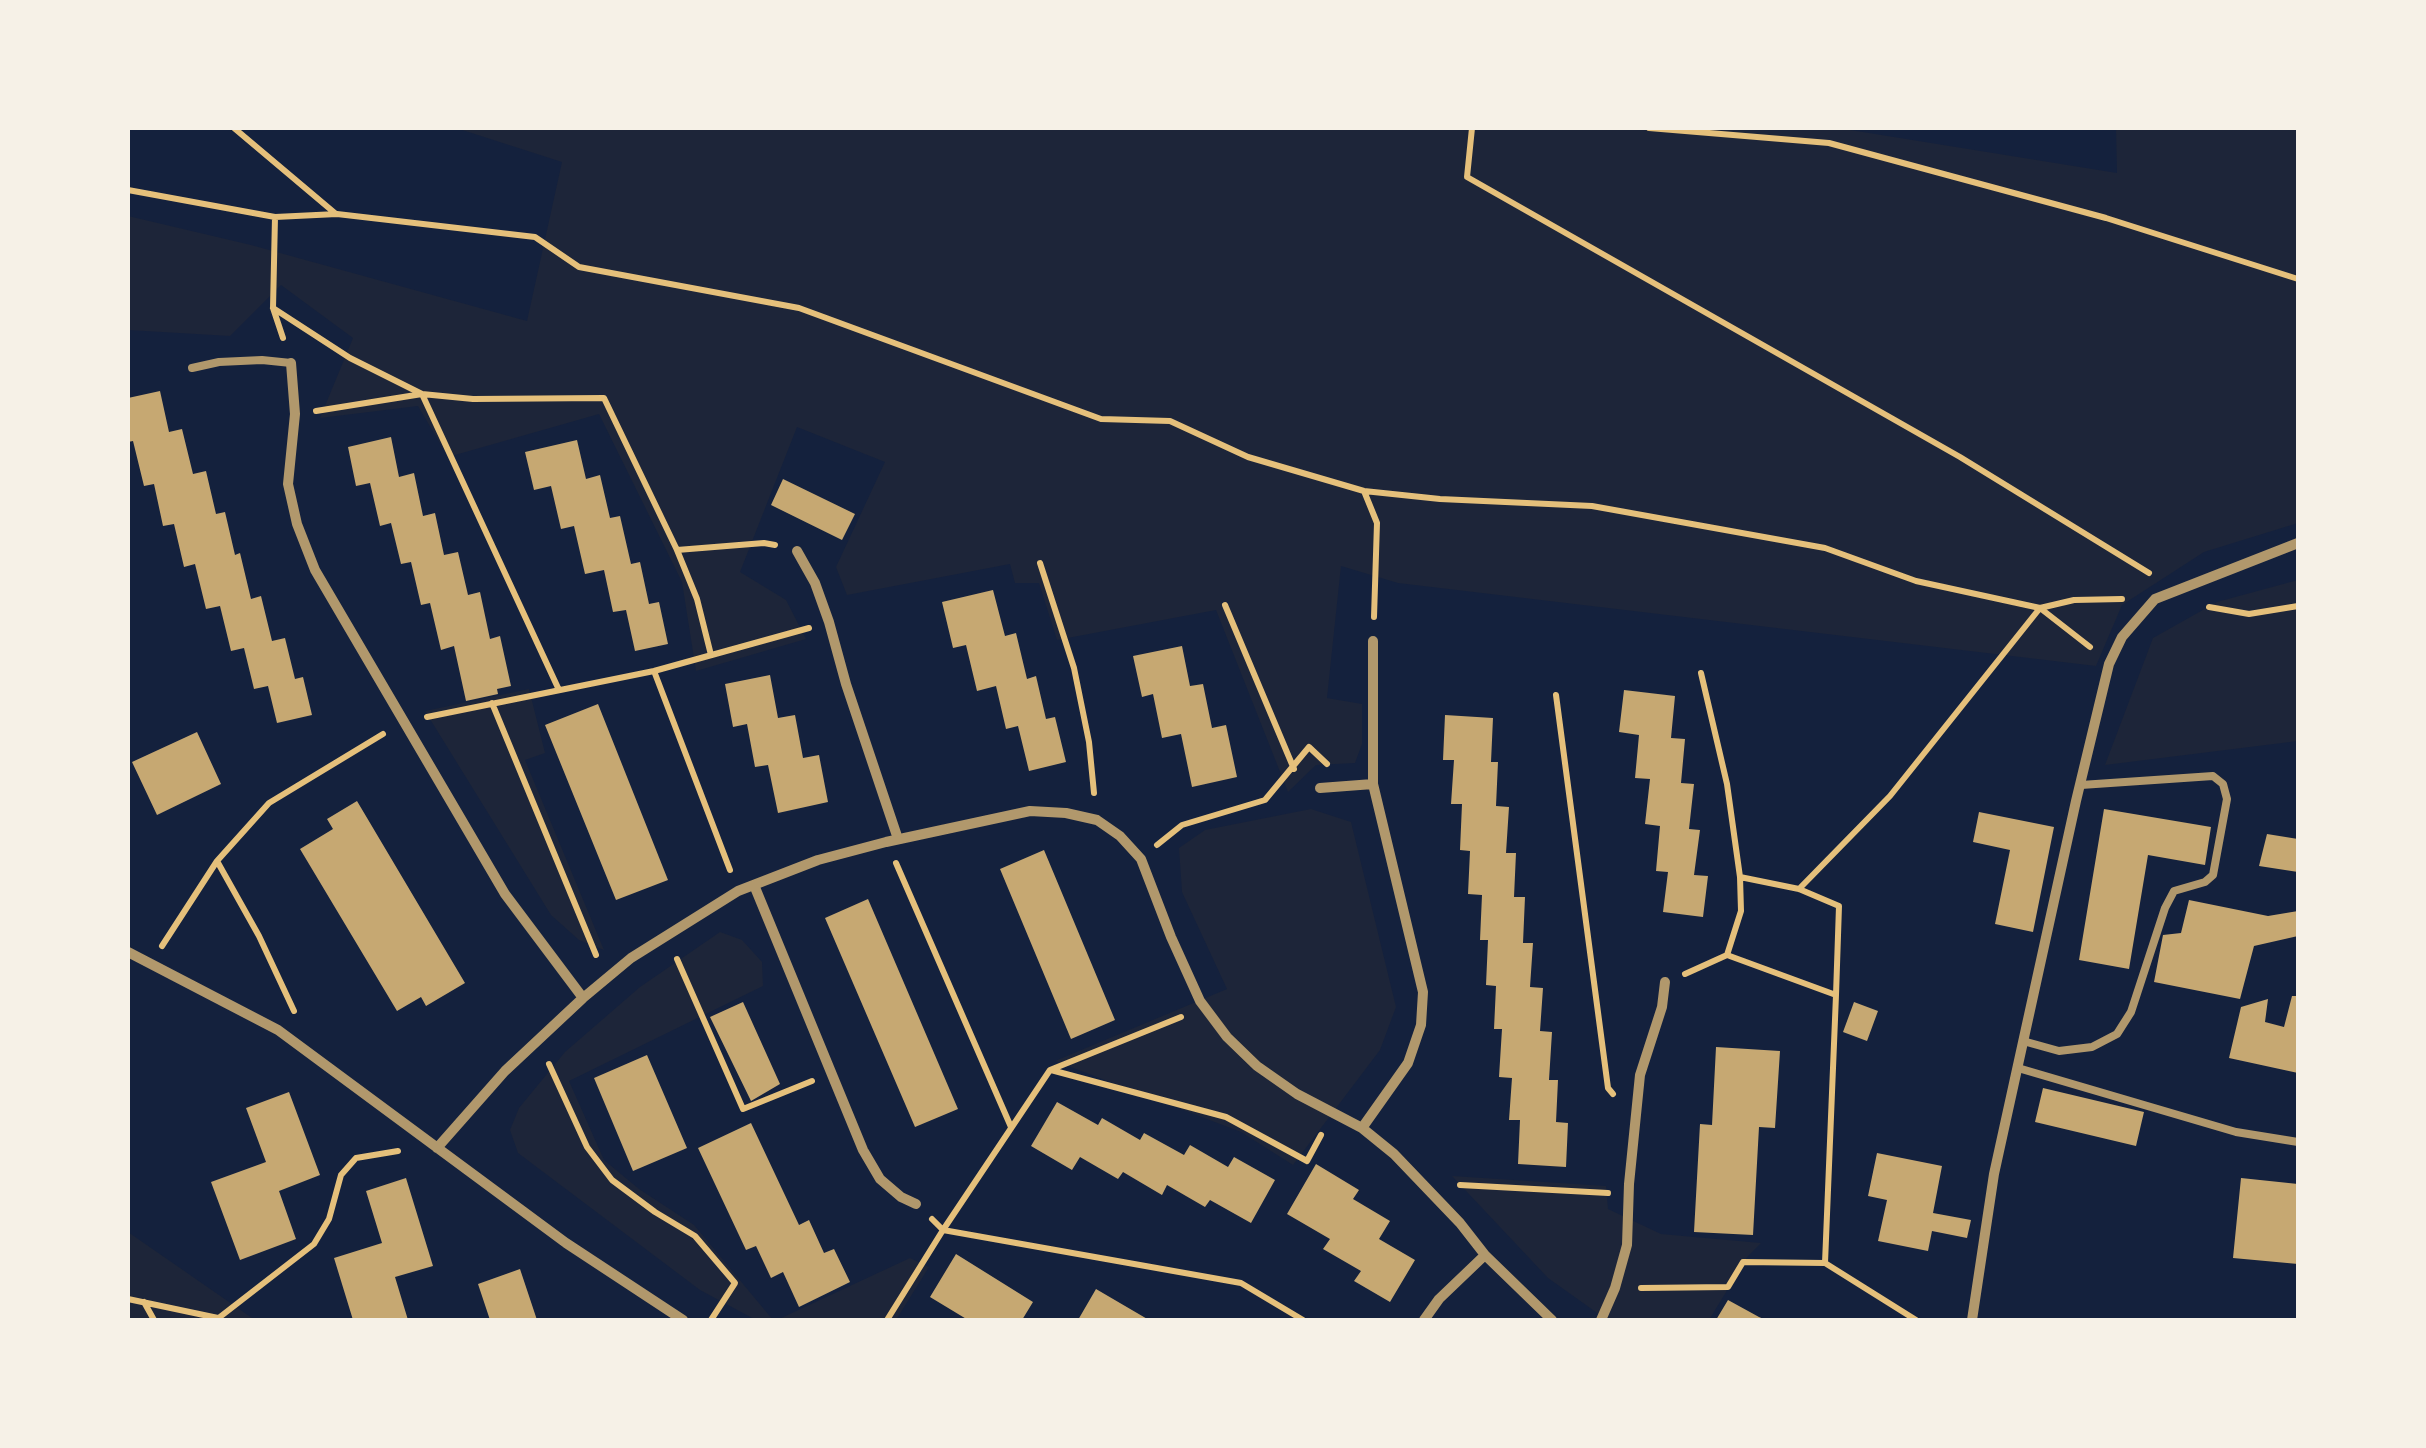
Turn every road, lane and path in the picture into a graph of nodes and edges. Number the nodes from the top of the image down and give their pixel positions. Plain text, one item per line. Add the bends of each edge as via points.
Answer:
1 (234, 128) edge
2 (1472, 128) edge
3 (1649, 128) edge
4 (128, 190) edge
5 (337, 214) junction
6 (275, 218) junction
7 (2298, 279) edge
8 (273, 308) junction
9 (291, 363) junction
10 (192, 368) dead end
11 (422, 394) junction
12 (295, 414) junction
13 (1364, 491) junction
14 (2298, 543) edge
15 (677, 550) junction
16 (797, 550) joint
17 (1040, 563) dead end
18 (2172, 592) junction
19 (2156, 599) junction
20 (1225, 606) dead end
21 (2298, 606) edge
22 (2040, 608) junction
23 (830, 622) junction
24 (1373, 641) joint
25 (711, 655) junction
26 (2110, 664) junction
27 (654, 670) junction
28 (1701, 674) dead end
29 (559, 690) junction
30 (1556, 695) dead end
31 (492, 703) junction
32 (404, 721) junction
33 (1294, 769) junction
34 (1374, 784) junction
35 (2081, 785) junction
36 (1350, 786) junction
37 (1320, 788) dead end
38 (1097, 820) junction
39 (892, 840) junction
40 (1140, 859) junction
41 (217, 861) junction
42 (1740, 877) junction
43 (754, 885) junction
44 (1799, 889) junction
45 (738, 891) junction
46 (666, 935) junction
47 (128, 952) edge
48 (1728, 955) junction
49 (150, 964) junction
50 (606, 980) junction
51 (1665, 982) joint
52 (1836, 995) junction
53 (583, 998) junction
54 (1205, 1007) junction
55 (538, 1040) junction
56 (2023, 1042) junction
57 (315, 1055) junction
58 (2018, 1068) junction
59 (1050, 1070) junction
60 (832, 1073) junction
61 (1334, 1111) junction
62 (1635, 1122) junction
63 (1011, 1128) junction
64 (1362, 1128) junction
65 (2298, 1142) edge
66 (437, 1148) junction
67 (1424, 1183) junction
68 (1628, 1194) junction
69 (916, 1204) joint
70 (943, 1230) junction
71 (1485, 1254) junction
72 (1826, 1263) junction
73 (1615, 1288) junction
74 (128, 1299) edge
75 (144, 1302) junction
76 (217, 1319) edge
77 (154, 1320) edge
78 (683, 1320) edge
79 (712, 1320) edge
80 (887, 1320) edge
81 (1303, 1320) edge
82 (1424, 1320) edge
83 (1552, 1320) edge
84 (1600, 1320) edge
85 (1916, 1320) edge
86 (1972, 1320) edge

1 - 5 path
2 - 18 path via 1467,176 1960,457 2136,562
3 - 7 path via 1828,143 2106,218
4 - 6 path
5 - 6 path
5 - 13 path via 535,237 579,267 799,308 1101,419 1170,421 1248,457
6 - 8 path
8 - 9 path
8 - 11 path
9 - 10 lane
9 - 12 street
11 - 12 path
11 - 15 path via 604,398
11 - 29 path
12 - 32 street via 288,484 297,524 315,570
13 - 22 path via 1592,506 1825,548 1916,582
13 - 24 path via 1378,524
14 - 18 street
15 - 16 path via 764,542
15 - 25 path
16 - 23 street
17 - 38 path via 1074,668
18 - 19 street
19 - 21 path via 2249,614
19 - 22 path via 2074,600
19 - 26 street via 2122,637
20 - 33 path
22 - 26 path
22 - 44 path via 1890,796
23 - 25 path
23 - 39 street
24 - 34 street
25 - 27 path
26 - 35 street
27 - 29 path
27 - 45 path
28 - 42 path
29 - 31 path
30 - 62 path via 1608,1088
31 - 32 path
31 - 50 path
32 - 41 path via 269,803
32 - 53 street via 505,894
33 - 36 path via 1309,747
33 - 40 path via 1265,800 1182,825
34 - 36 street
34 - 64 street via 1423,992 1408,1063
35 - 56 street
35 - 56 lane via 2214,776 2227,799 2213,875 2174,891 2132,1012 2117,1034 2092,1047 2059,1051
36 - 37 street
38 - 39 street via 1030,811
38 - 40 street
39 - 43 street
39 - 63 path
40 - 54 street
41 - 49 path
41 - 57 path
42 - 44 path
42 - 48 path via 1740,911
43 - 45 street
43 - 60 street
44 - 52 path via 1838,906
45 - 46 street
46 - 50 street
46 - 60 path via 743,1109
47 - 49 street
48 - 51 path
48 - 52 path
49 - 57 street
50 - 53 street
51 - 62 street
52 - 72 path
53 - 55 street
54 - 59 path
54 - 61 street via 1257,1066
55 - 66 street
55 - 79 path via 586,1147 612,1180 695,1236 735,1283
56 - 58 street
57 - 66 street
58 - 65 lane via 2236,1132
58 - 86 street
59 - 61 path via 1226,1117 1306,1161
59 - 63 path
60 - 69 street via 880,1179
61 - 64 street
62 - 68 street
63 - 70 path
64 - 67 street
66 - 76 path via 356,1158 342,1175 314,1244
66 - 78 street
67 - 68 path
67 - 71 street
68 - 73 street via 1627,1245
69 - 70 path
70 - 80 path
70 - 81 path via 1241,1283
71 - 82 street
71 - 83 street
72 - 73 path via 1743,1262 1728,1287
72 - 85 path
73 - 84 street
74 - 75 path
75 - 76 path
75 - 77 path

